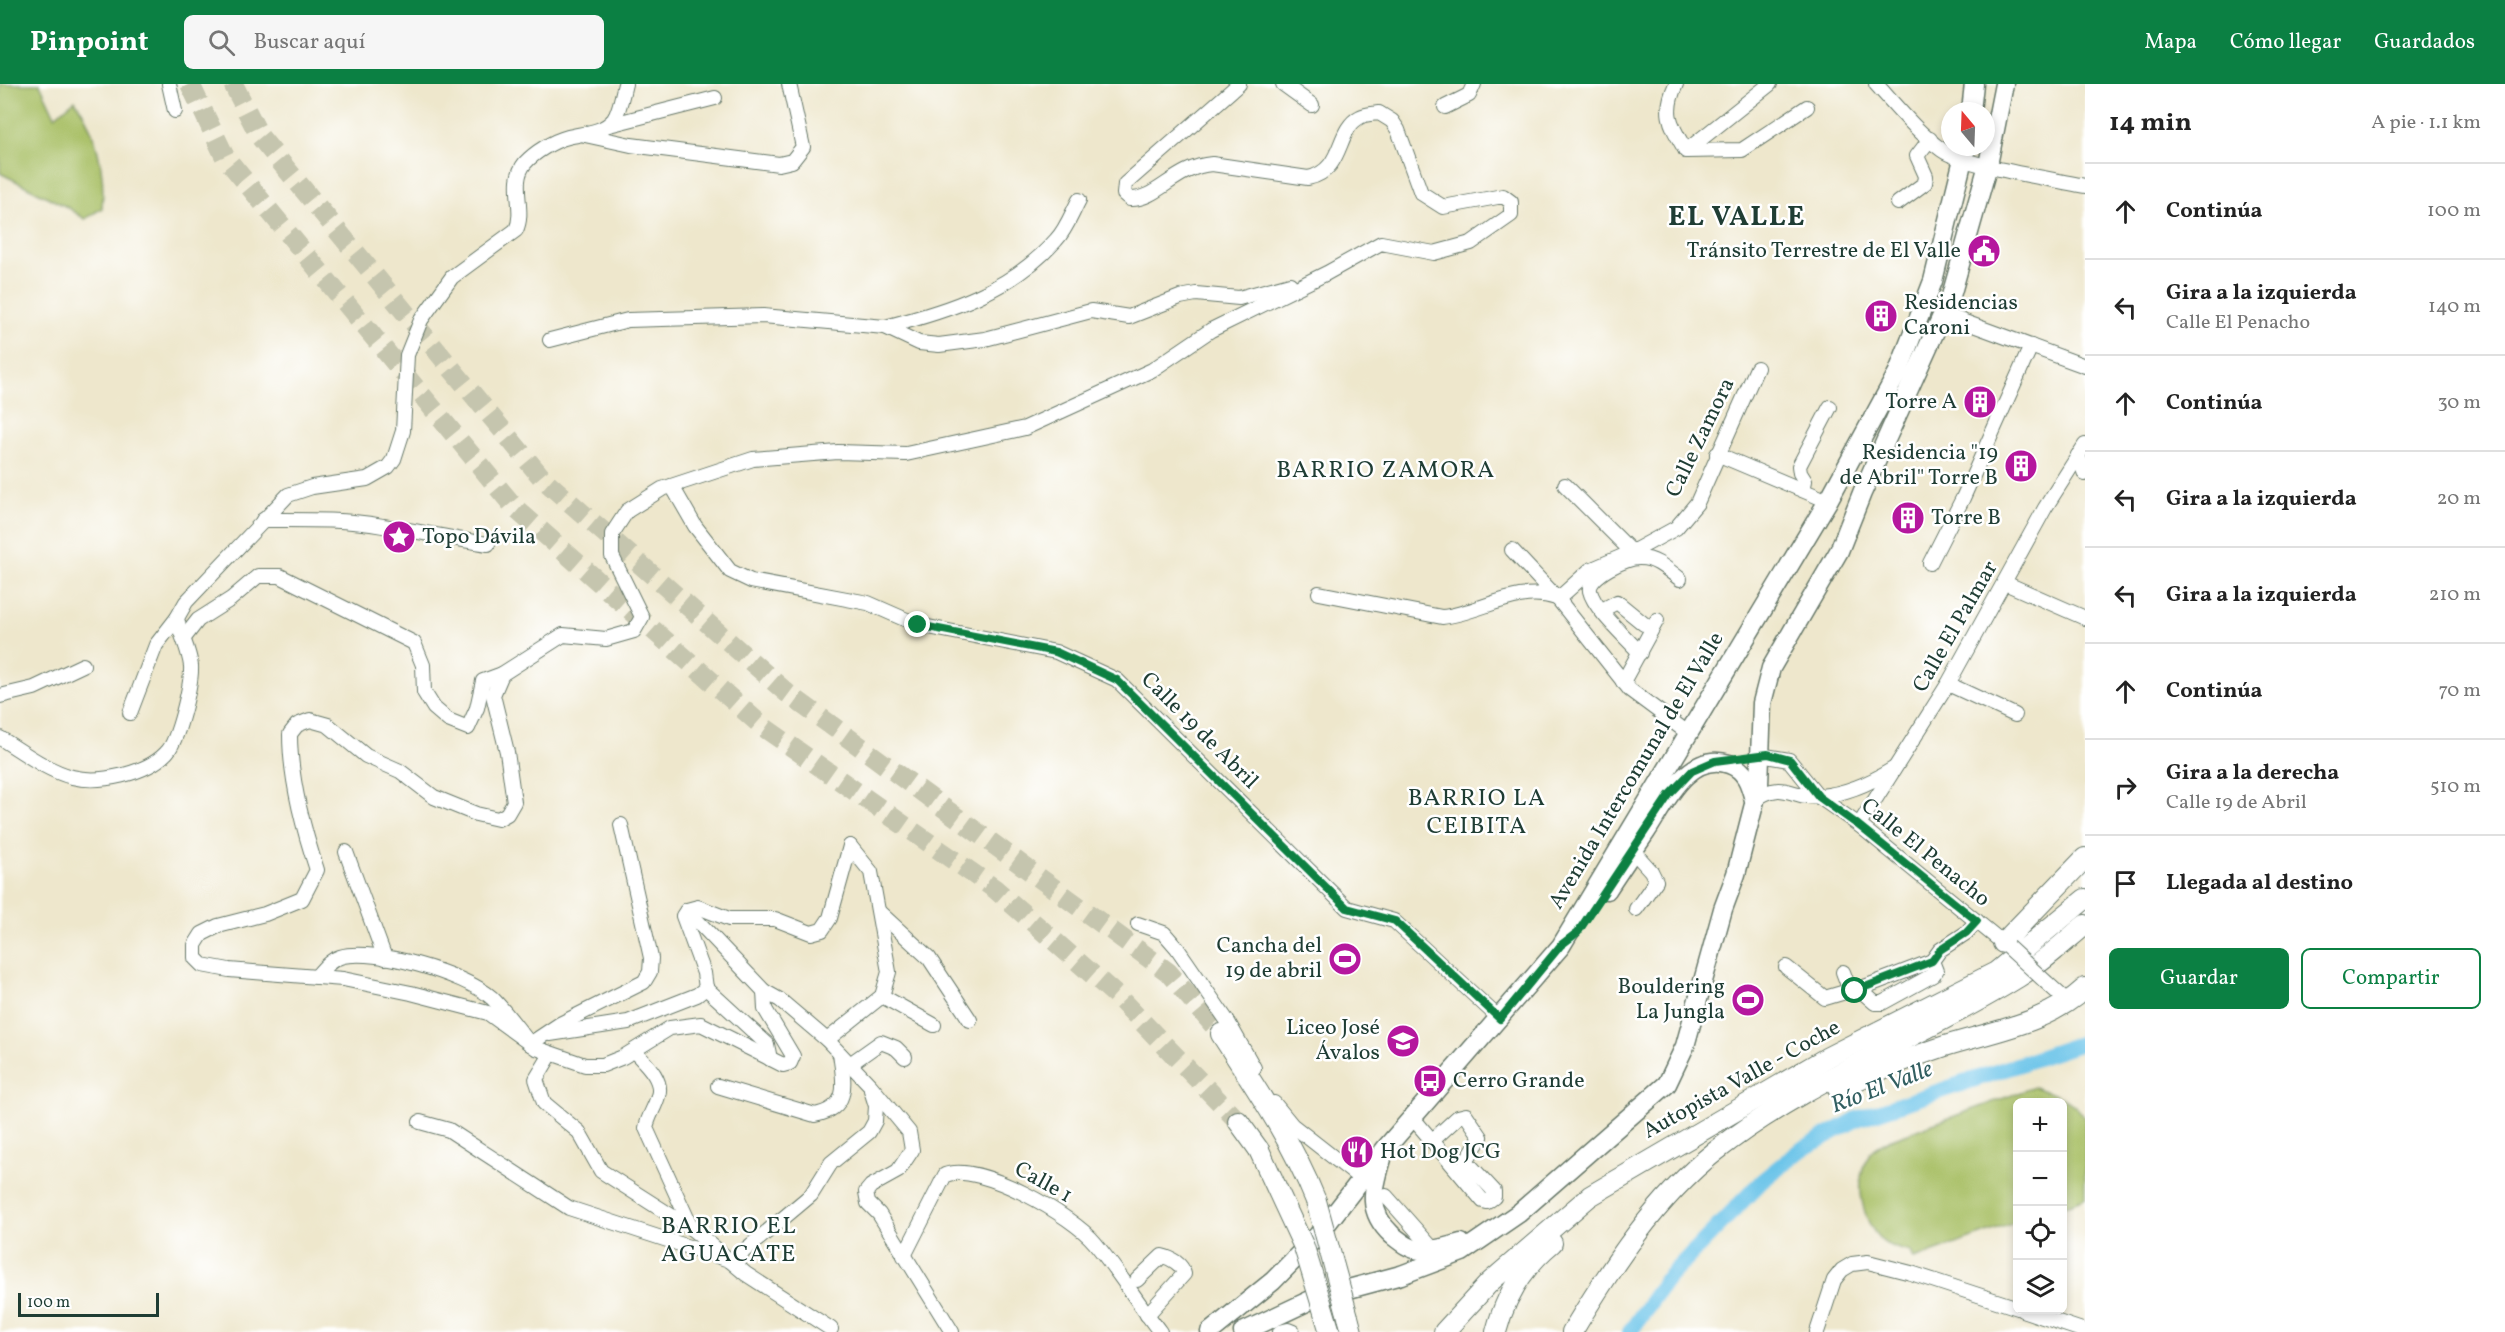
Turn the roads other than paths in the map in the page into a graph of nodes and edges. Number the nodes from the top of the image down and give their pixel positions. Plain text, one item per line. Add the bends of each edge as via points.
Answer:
1 (169, 84) edge
2 (625, 84) edge
3 (789, 84) edge
4 (1239, 84) edge
5 (1283, 84) edge
6 (1474, 84) edge
7 (1676, 84) edge
8 (1744, 84) edge
9 (1770, 84) edge
10 (1876, 84) edge
11 (1974, 84) edge
12 (2004, 84) edge
13 (715, 98) dead end
14 (1751, 98) junction
15 (1972, 102) edge
16 (1312, 105) dead end
17 (1445, 107) dead end
18 (1807, 107) dead end
19 (175, 111) dead end
20 (609, 125) junction
21 (585, 135) junction
22 (1930, 139) junction
23 (1941, 149) edge
24 (1686, 151) junction
25 (1964, 156) edge
26 (1971, 156) edge
27 (1988, 165) junction
28 (2085, 186) edge
29 (1079, 200) dead end
30 (1898, 203) dead end
31 (1327, 273) junction
32 (1943, 314) junction
33 (885, 327) junction
34 (550, 340) dead end
35 (2031, 346) junction
36 (2085, 366) edge
37 (1757, 368) dead end
38 (1830, 407) dead end
39 (2082, 450) edge
40 (1717, 454) junction
41 (2085, 474) edge
42 (1565, 485) dead end
43 (672, 486) junction
44 (1803, 490) junction
45 (1828, 501) junction
46 (263, 520) junction
47 (488, 544) dead end
48 (1512, 550) dead end
49 (1632, 552) junction
50 (1930, 563) dead end
51 (1680, 579) dead end
52 (2005, 584) junction
53 (1319, 593) dead end
54 (1558, 599) junction
55 (1602, 610) junction
56 (177, 618) junction
57 (2085, 618) edge
58 (184, 638) junction
59 (1640, 653) junction
60 (82, 665) dead end
61 (502, 674) junction
62 (1623, 682) junction
63 (1948, 684) junction
64 (0, 696) edge
65 (130, 713) dead end
66 (2015, 715) dead end
67 (1688, 733) junction
68 (0, 738) edge
69 (1760, 755) junction
70 (1715, 761) junction
71 (1898, 767) junction
72 (1819, 797) junction
73 (1754, 800) junction
74 (621, 825) dead end
75 (1858, 825) junction
76 (1633, 851) junction
77 (346, 852) dead end
78 (2085, 858) edge
79 (2085, 899) edge
80 (1636, 909) dead end
81 (687, 910) junction
82 (879, 912) junction
83 (1977, 921) junction
84 (1138, 924) dead end
85 (2085, 926) edge
86 (1561, 945) junction
87 (2005, 945) junction
88 (386, 958) junction
89 (1932, 961) junction
90 (1786, 967) dead end
91 (1843, 972) dead end
92 (316, 977) junction
93 (1889, 978) junction
94 (706, 988) junction
95 (2085, 988) edge
96 (1856, 990) junction
97 (765, 991) junction
98 (1897, 995) junction
99 (882, 996) junction
100 (2069, 1003) junction
101 (1500, 1019) junction
102 (970, 1020) dead end
103 (934, 1025) dead end
104 (548, 1034) junction
105 (1221, 1034) tunnel mouth
106 (827, 1040) junction
107 (530, 1044) junction
108 (634, 1051) junction
109 (551, 1054) junction
110 (905, 1057) dead end
111 (770, 1059) junction
112 (845, 1059) junction
113 (870, 1085) junction
114 (718, 1086) dead end
115 (1412, 1117) junction
116 (1238, 1121) tunnel mouth
117 (420, 1122) dead end
118 (1735, 1137) junction
119 (1433, 1140) junction
120 (1675, 1144) junction
121 (1385, 1149) junction
122 (1361, 1179) junction
123 (1386, 1196) dead end
124 (692, 1229) junction
125 (1486, 1237) junction
126 (1433, 1250) junction
127 (904, 1256) junction
128 (732, 1261) junction
129 (1137, 1280) dead end
130 (2013, 1306) edge
131 (2034, 1314) edge
132 (1147, 1315) junction
133 (1350, 1327) edge
134 (831, 1329) dead end
135 (2085, 1331) edge
136 (952, 1332) edge
137 (1160, 1332) edge
138 (1210, 1332) edge
139 (1243, 1332) edge
140 (1280, 1332) edge
141 (1293, 1332) edge
142 (1330, 1332) edge
143 (1444, 1332) edge
144 (1496, 1332) edge
145 (1572, 1332) edge
146 (1817, 1332) edge

1 - 19 street
2 - 20 street via 616,116
3 - 21 street via 803,147 800,155 785,163 631,145
4 - 31 street via 1125,184 1124,194 1130,199 1142,199 1196,166 1308,178 1321,175 1360,117 1379,113 1398,130 1421,193 1443,207 1503,196 1511,202 1511,215 1471,243 1434,253 1381,243
5 - 16 street
6 - 17 street via 1469,95
7 - 24 street via 1669,99 1668,120
8 - 14 street
9 - 14 street
10 - 22 street
11 - 15 main road
12 - 27 main road
13 - 20 street
14 - 24 street
18 - 24 street via 1742,150
20 - 21 street
21 - 46 street via 567,137 523,165 518,185 520,221 516,230 452,278 421,320 407,355 404,431 388,467 367,479 312,487 288,495
22 - 23 street
22 - 30 street via 1917,156 1925,183
25 - 45 main road, Avenida Intercomunal de El Valle via 1917,328 1880,407
26 - 27 street
27 - 28 street
27 - 32 main road
29 - 33 street via 1057,239 1022,272 964,304
31 - 33 street via 1239,298 1196,294 1128,317 1091,311 962,343 919,343
31 - 43 street via 1211,330 1152,370 1025,428 906,454 838,452 753,459
32 - 35 street
32 - 69 main road via 1839,550 1771,668 1762,703
33 - 34 street via 763,316 664,318 628,320
35 - 36 street
35 - 50 street
37 - 40 street, Calle Zamora
38 - 44 street via 1799,466 1805,481
39 - 41 street
39 - 52 street, Calle El Palmar via 2045,508
40 - 44 street
40 - 49 street, Calle Zamora via 1697,503 1676,528
42 - 49 street
43 - 61 street via 627,511 612,534 612,556 642,617 634,631 606,639 563,635
43 - 101 street, Calle 19 de Abril via 695,526 730,571 752,581 868,603 918,625 1056,652 1117,680 1347,908 1395,921
44 - 45 street
45 - 67 main road, Avenida Intercomunal de El Valle
46 - 47 street via 382,525
46 - 56 street via 186,602
48 - 54 street
49 - 54 street, Calle Zamora via 1590,570
51 - 55 street via 1648,559 1627,561 1605,570 1591,583 1591,595
52 - 57 street
52 - 63 street, Calle El Palmar
53 - 54 street via 1442,616 1460,615 1528,593
54 - 62 street
55 - 59 street
55 - 59 street via 1617,602 1651,622
56 - 58 street
56 - 65 street via 156,645
58 - 61 street via 198,620 258,576 280,576 414,643 423,665 424,692 434,708 461,727 468,728 483,681
58 - 68 street via 191,681 181,720 167,753 141,769 111,779 73,778 44,766
59 - 62 street
60 - 64 street via 34,688
61 - 92 street via 493,695 514,802 507,814 498,819 434,797 400,771 366,756 328,725 310,720 297,725 290,734 307,841 316,870 302,899 202,934 195,945 195,958 202,965 229,970
62 - 67 street
63 - 66 street
63 - 71 street, Calle El Palmar
67 - 86 main road, Avenida Intercomunal de El Valle
69 - 70 main road
69 - 72 street via 1790,760
69 - 73 main road via 1761,772
70 - 73 main road via 1742,772 1750,783
70 - 76 main road via 1699,766 1678,784
71 - 72 street, Calle El Palmar via 1872,782
71 - 75 street, Calle El Palmar
72 - 73 street via 1775,789
72 - 75 street, Calle El Penacho
73 - 125 main road via 1685,1046 1666,1084 1551,1186
74 - 104 street via 651,958 650,972 638,986 560,1024
75 - 83 street, Calle El Penacho
76 - 80 street via 1656,880
76 - 86 main road via 1578,932
77 - 88 street
78 - 87 highway
79 - 120 highway, Autopista Valle - Coche via 1996,972 1828,1057
81 - 82 street via 698,907 729,919 775,919 811,933 822,930 833,909 850,846 871,872
81 - 94 street via 683,916
81 - 97 street
82 - 99 street via 889,972
82 - 102 street via 929,958
83 - 87 street, Calle El Penacho
83 - 89 street
84 - 122 street via 1164,933 1178,948 1228,1022 1273,1102 1293,1125
85 - 118 highway, Autopista Valle - Coche via 2019,977 1793,1099
86 - 101 main road, Avenida Intercomunal de El Valle
87 - 100 street, Calle El Penacho, bridge
88 - 92 street via 360,954 339,957
88 - 107 street via 467,983 491,998
89 - 93 street
89 - 98 street via 1935,974
90 - 96 street via 1825,998
91 - 96 street
92 - 107 street via 411,993 488,1014
93 - 96 street
93 - 98 street
94 - 104 street via 628,1022
94 - 111 street via 767,1044
95 - 100 highway
96 - 98 street via 1878,1004
97 - 106 street
97 - 111 street via 765,1009 793,1056 790,1063 783,1065
99 - 103 street
99 - 106 street
100 - 118 highway via 2032,1020 1894,1063
101 - 115 main road, Avenida Intercomunal de El Valle
104 - 107 street
105 - 133 highway, bridge via 1300,1162 1316,1202
106 - 112 street
107 - 109 street
108 - 109 street via 603,1065 585,1065
108 - 111 street via 670,1028 701,1024
108 - 124 street via 659,1085 646,1128
109 - 124 street via 536,1079 544,1103 579,1132 601,1171
110 - 112 street via 881,1042
112 - 113 street
112 - 114 street via 845,1091 826,1113 815,1114
113 - 127 street via 909,1132 912,1150 898,1171 866,1192 868,1203
113 - 128 street via 876,1106 869,1132 831,1163 811,1195
115 - 119 street
115 - 121 main road, Avenida Intercomunal de El Valle
116 - 142 highway, bridge via 1259,1150 1304,1247
117 - 128 street via 449,1130 569,1208
118 - 145 highway, Autopista Valle - Coche via 1675,1189 1636,1236
119 - 119 street via 1458,1117 1466,1115 1481,1137 1466,1161 1494,1191 1494,1197 1483,1201
120 - 143 highway, Autopista Valle - Coche via 1590,1196 1490,1282
120 - 144 highway via 1665,1159 1544,1250 1517,1282 1502,1308
121 - 122 main road, Avenida Intercomunal de El Valle
121 - 126 main road via 1372,1192 1376,1215 1409,1248
122 - 138 main road, Avenida Intercomunal de El Valle via 1318,1235 1273,1281
123 - 126 street
124 - 128 street
125 - 126 main road
125 - 139 main road via 1434,1264 1315,1298
127 - 132 street, Calle 1 via 945,1175 952,1172 984,1176 1049,1208 1078,1228 1094,1242
127 - 136 street
128 - 134 street
129 - 132 street via 1162,1256 1183,1270 1184,1274
130 - 146 street via 1911,1273 1868,1262 1852,1264 1838,1275
131 - 135 street
132 - 137 street, Calle 1
140 - 141 street

